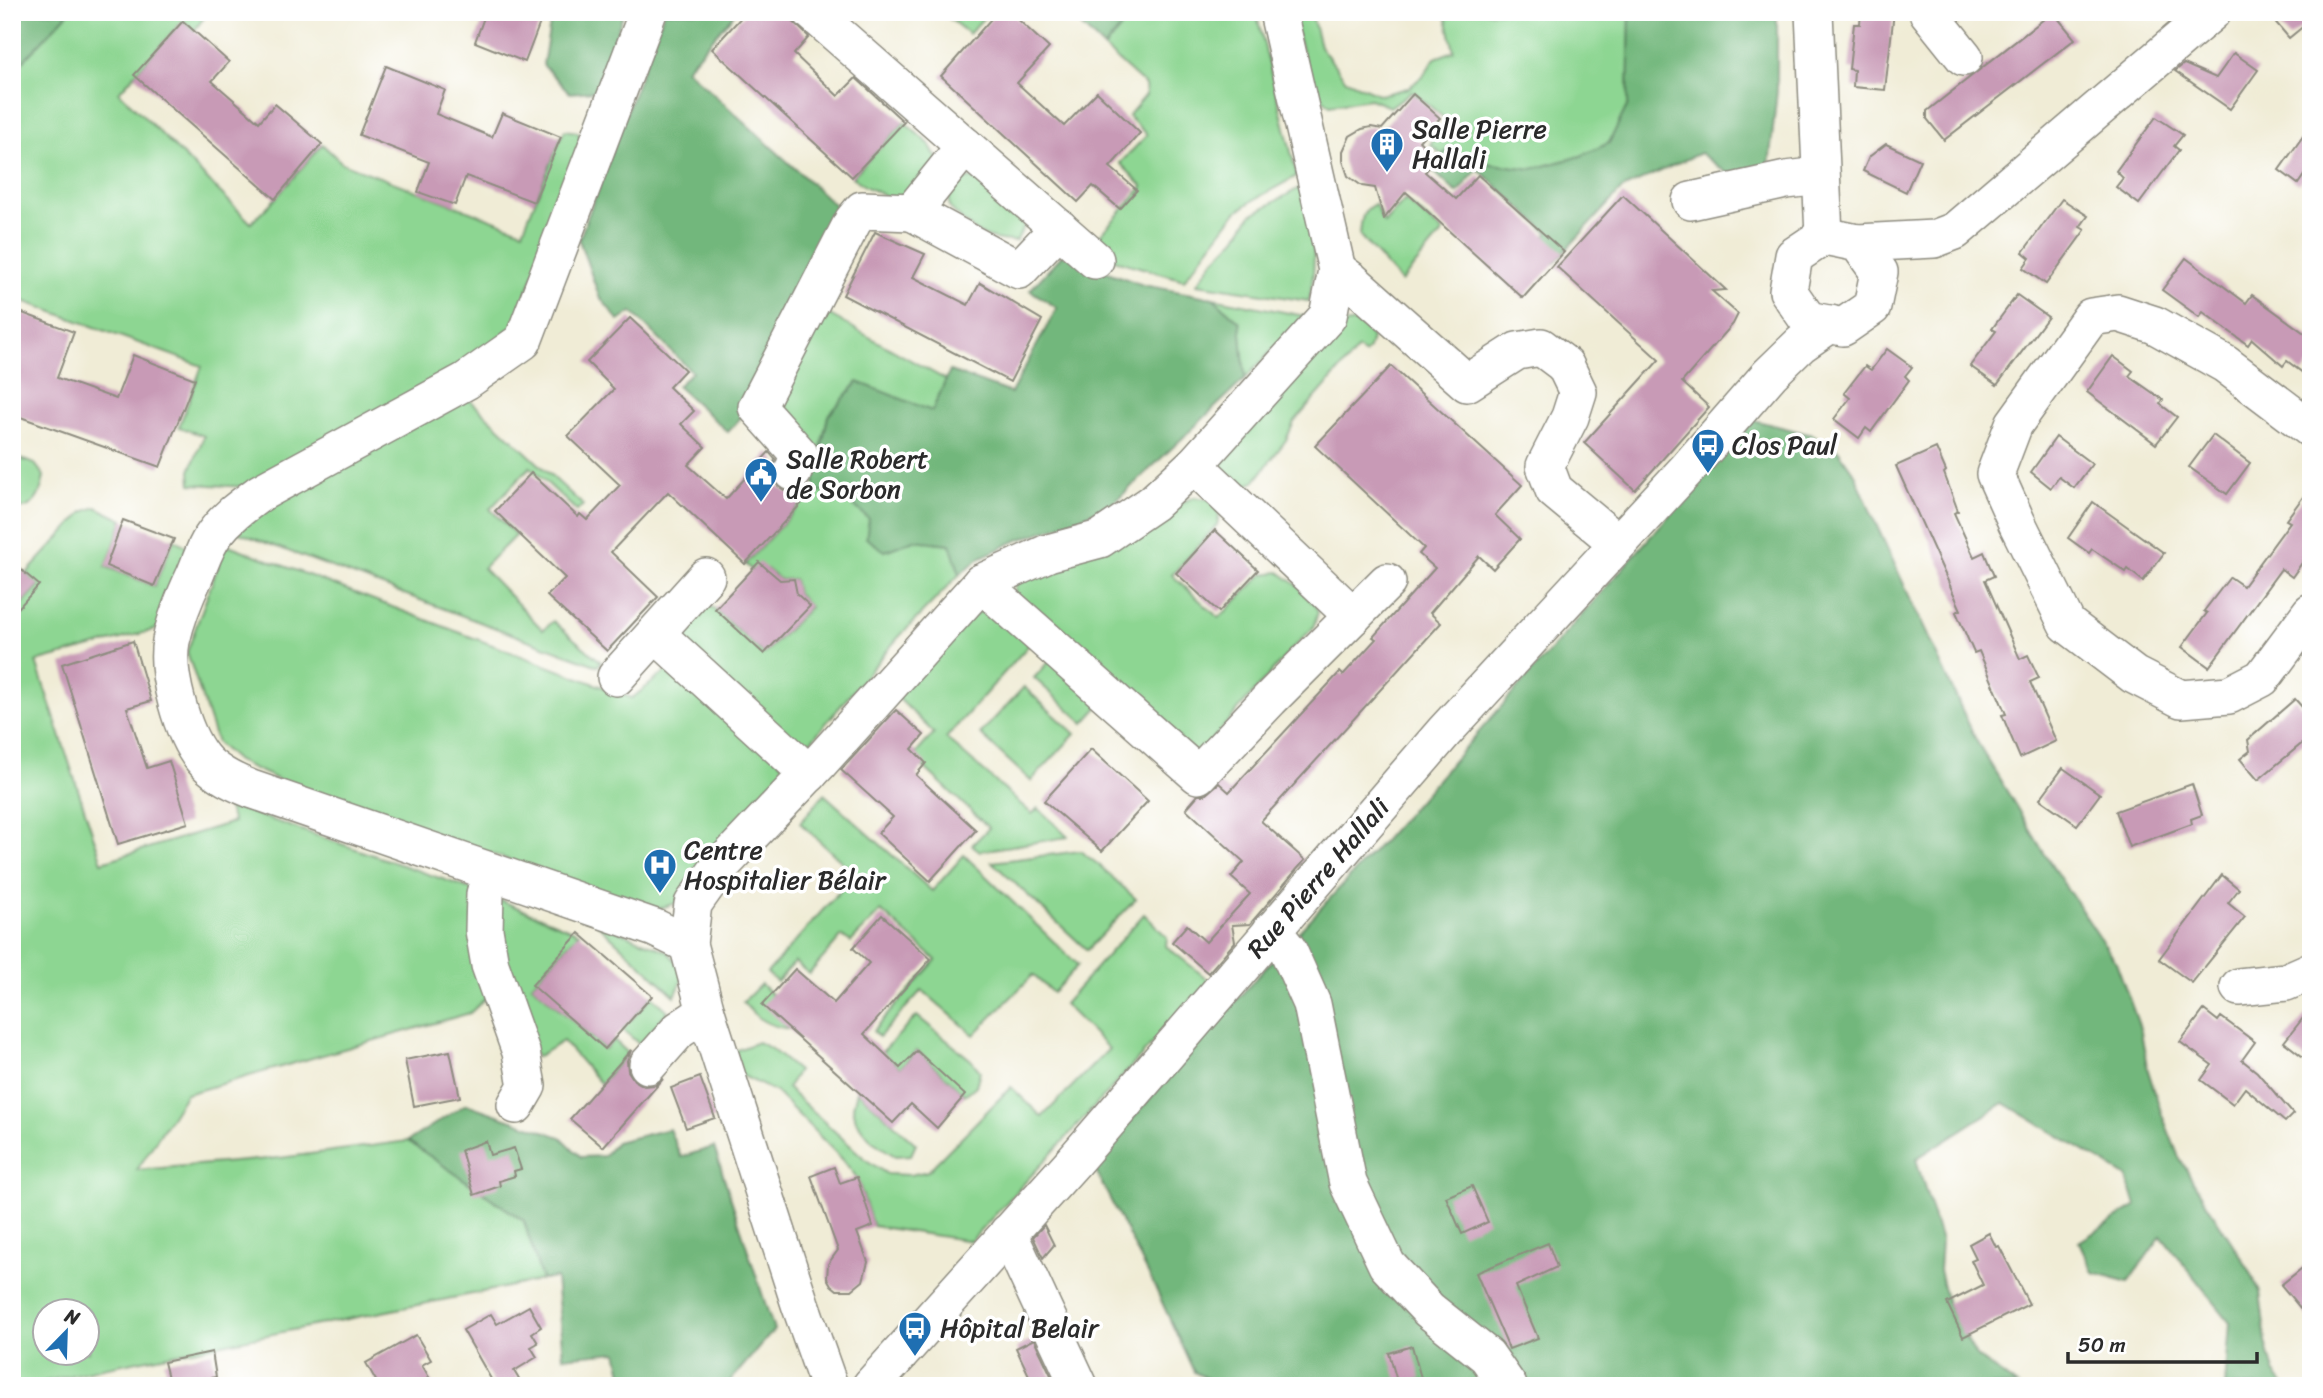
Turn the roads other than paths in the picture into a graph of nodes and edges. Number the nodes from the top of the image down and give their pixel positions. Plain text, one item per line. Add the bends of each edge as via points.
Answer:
1 (648, 12) edge
2 (812, 12) edge
3 (1278, 12) edge
4 (1814, 12) edge
5 (1927, 12) edge
6 (2203, 15) edge
7 (1964, 57) dead end
8 (965, 146) junction
9 (1821, 176) junction
10 (1690, 201) dead end
11 (912, 212) junction
12 (1059, 228) junction
13 (1841, 239) junction
14 (1934, 239) junction
15 (1095, 260) dead end
16 (1337, 270) junction
17 (1788, 291) junction
18 (1872, 307) junction
19 (1830, 324) junction
20 (1770, 374) junction
21 (2311, 429) edge
22 (1194, 465) junction
23 (793, 472) dead end
24 (1618, 543) junction
25 (706, 578) dead end
26 (1387, 582) dead end
27 (981, 583) junction
28 (2311, 612) edge
29 (1353, 616) junction
30 (656, 634) junction
31 (617, 677) dead end
32 (809, 774) junction
33 (491, 872) junction
34 (1272, 930) junction
35 (688, 944) junction
36 (2311, 971) edge
37 (2239, 987) dead end
38 (706, 1012) junction
39 (648, 1065) dead end
40 (516, 1105) dead end
41 (1008, 1233) junction
42 (829, 1386) edge
43 (871, 1386) edge
44 (1079, 1386) edge
45 (1508, 1386) edge

1 - 33 street via 523,341 466,381 240,507 214,534 171,642 172,683 191,742 203,760 226,778
2 - 8 street
3 - 16 street
4 - 9 street
5 - 7 street
6 - 14 street via 1955,231
8 - 11 street
8 - 12 street
9 - 10 street
9 - 13 street
11 - 12 street via 1020,270
11 - 23 street via 862,210 853,221 757,407 799,454
12 - 15 street
13 - 14 street
13 - 17 street via 1794,256
13 - 18 street via 1878,272
14 - 18 street
16 - 22 street via 1328,316
16 - 24 street via 1467,383 1517,351 1541,347 1565,365 1578,392 1545,466 1554,490
17 - 19 street via 1808,320
17 - 20 street, Rue Pierre Hallali via 1787,330
18 - 19 street via 1843,327
19 - 20 street, Rue Pierre Hallali
20 - 24 street, Rue Pierre Hallali
21 - 28 street via 2225,364 2155,325 2118,313 2091,317 2014,424 1995,474 2067,624 2134,675 2181,699 2229,695 2262,678
22 - 27 street via 1153,503 1100,539 1048,553
22 - 29 street
24 - 34 street, Rue Pierre Hallali via 1444,732
25 - 30 street
26 - 29 street
27 - 29 street via 1198,775
27 - 32 street
30 - 31 street
30 - 32 street
32 - 35 street via 718,869 693,904
33 - 35 street via 655,928
33 - 40 street via 484,930 521,1052 527,1086
34 - 41 street, Rue Pierre Hallali
34 - 45 street via 1288,950 1312,1004 1348,1183 1387,1265 1429,1310 1487,1356
35 - 38 street
36 - 37 street via 2286,982
38 - 39 street via 679,1030
38 - 42 street
41 - 43 street, Rue Pierre Hallali
41 - 44 street

